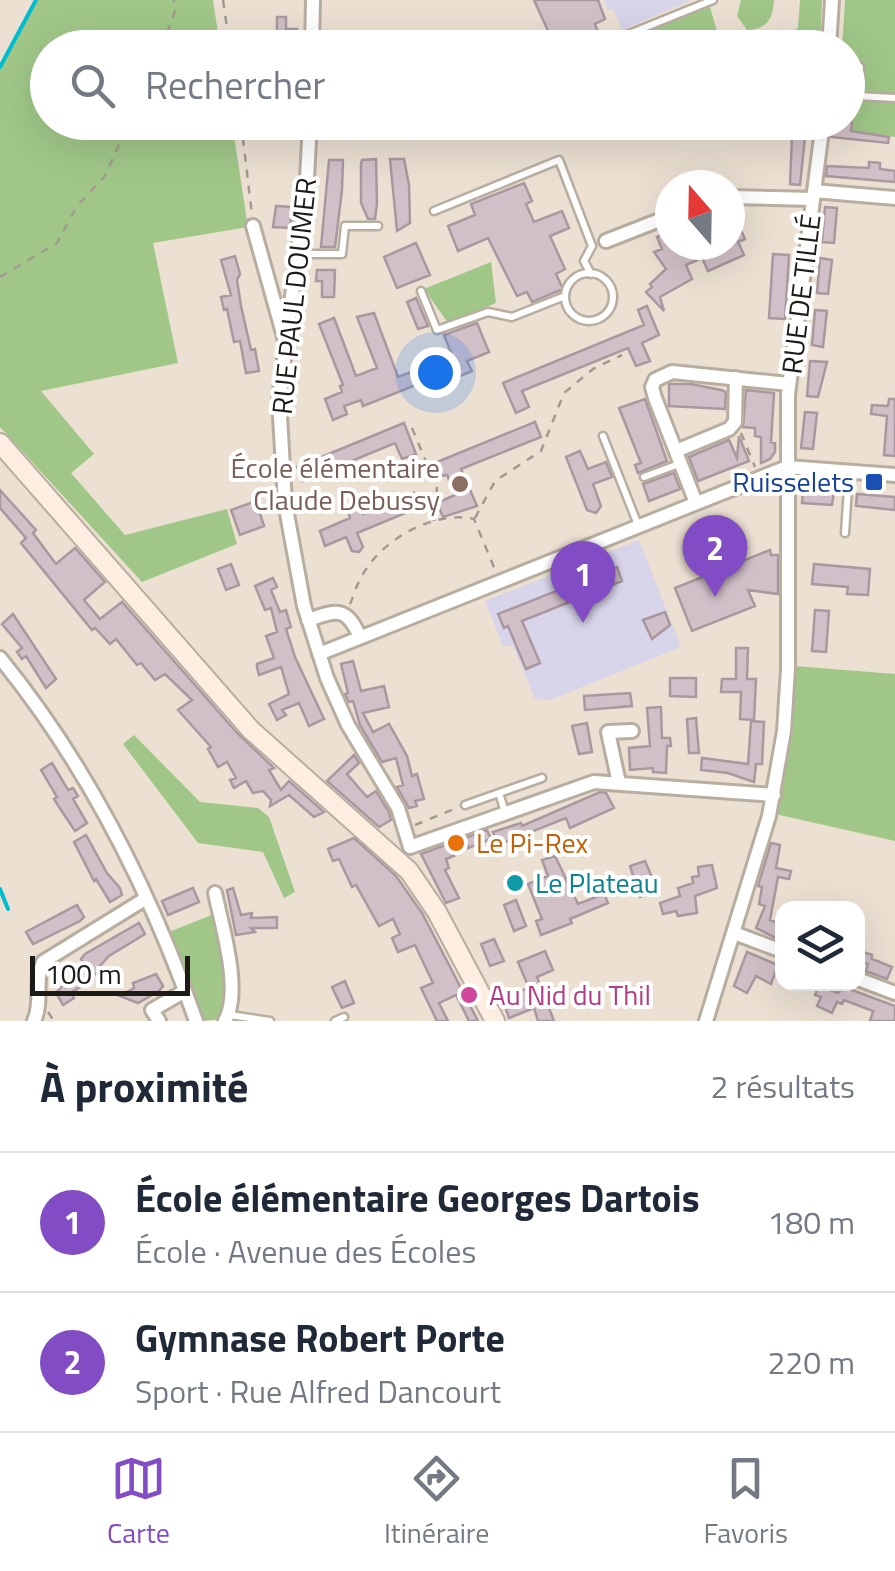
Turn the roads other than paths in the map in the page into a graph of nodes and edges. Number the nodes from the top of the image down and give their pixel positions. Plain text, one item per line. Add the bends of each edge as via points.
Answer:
1 (313, 0) edge
2 (713, 0) edge
3 (832, 0) edge
4 (312, 30) edge
5 (639, 30) edge
6 (831, 30) edge
7 (865, 96) edge
8 (895, 98) edge
9 (308, 140) edge
10 (820, 140) edge
11 (814, 195) junction
12 (745, 197) edge
13 (895, 198) edge
14 (434, 212) dead end
15 (655, 222) edge
16 (253, 226) road end
17 (378, 226) dead end
18 (606, 241) joint
19 (592, 246) junction
20 (298, 254) junction
21 (591, 274) junction
22 (421, 292) dead end
23 (565, 296) junction
24 (284, 340) junction
25 (736, 378) junction
26 (789, 384) junction
27 (603, 436) dead end
28 (0, 444) edge
29 (678, 457) junction
30 (787, 466) junction
31 (849, 472) junction
32 (895, 475) edge
33 (644, 477) dead end
34 (696, 503) junction
35 (638, 526) junction
36 (845, 533) dead end
37 (308, 620) junction
38 (360, 637) junction
39 (318, 654) junction
40 (0, 658) edge
41 (632, 731) dead end
42 (542, 778) dead end
43 (619, 783) junction
44 (499, 793) junction
45 (774, 795) junction
46 (466, 805) road end
47 (506, 813) junction
48 (404, 854) junction
49 (215, 893) dead end
50 (145, 899) junction
51 (734, 933) junction
52 (775, 949) edge
53 (865, 982) edge
54 (184, 991) junction
55 (895, 993) edge
56 (344, 1017) dead end
57 (227, 1018) edge
58 (193, 1020) edge
59 (34, 1021) edge
60 (158, 1021) edge
61 (270, 1021) edge
62 (335, 1021) edge
63 (495, 1021) edge
64 (706, 1021) edge

1 - 4 street
2 - 5 lane
3 - 6 street
7 - 8 lane
9 - 20 street, RUE PAUL DOUMER
10 - 11 street, RUE DE TILLÉ
11 - 12 street
11 - 13 street
11 - 26 street, RUE DE TILLÉ
14 - 19 lane via 560,160
15 - 18 street
16 - 24 street
17 - 20 lane via 346,226 342,254
18 - 19 lane
19 - 21 lane via 584,261
20 - 24 street, RUE PAUL DOUMER
21 - 23 lane via 576,277
21 - 23 lane via 613,294 605,316 582,320
22 - 23 lane via 437,330 488,312 512,317
24 - 37 street, RUE PAUL DOUMER via 282,478
25 - 26 street
25 - 29 street via 732,426
25 - 29 street via 672,372 655,380 655,398
26 - 30 street, RUE DE TILLÉ
27 - 35 lane
28 - 48 main road via 251,730
29 - 33 lane
29 - 34 street
30 - 31 street
30 - 34 street
30 - 45 street, RUE DE TILLÉ via 787,698
31 - 32 street
31 - 36 lane
34 - 35 street
35 - 38 street
37 - 38 street via 334,611 346,615
37 - 39 street, RUE PAUL DOUMER
38 - 39 street
39 - 48 street, RUE PAUL DOUMER via 342,714 394,801 405,829
40 - 50 street via 76,762
41 - 43 street via 608,732
42 - 44 lane
43 - 45 street
43 - 47 street via 594,782
44 - 46 lane
44 - 47 lane
45 - 51 street, RUE DE TILLÉ
47 - 48 street
48 - 63 main road
49 - 57 street via 229,964
50 - 54 street
50 - 59 street via 43,962
51 - 52 street
51 - 64 street, RUE DE TILLÉ
53 - 55 street
54 - 58 street
54 - 60 street via 152,1010
56 - 62 lane
57 - 61 lane

